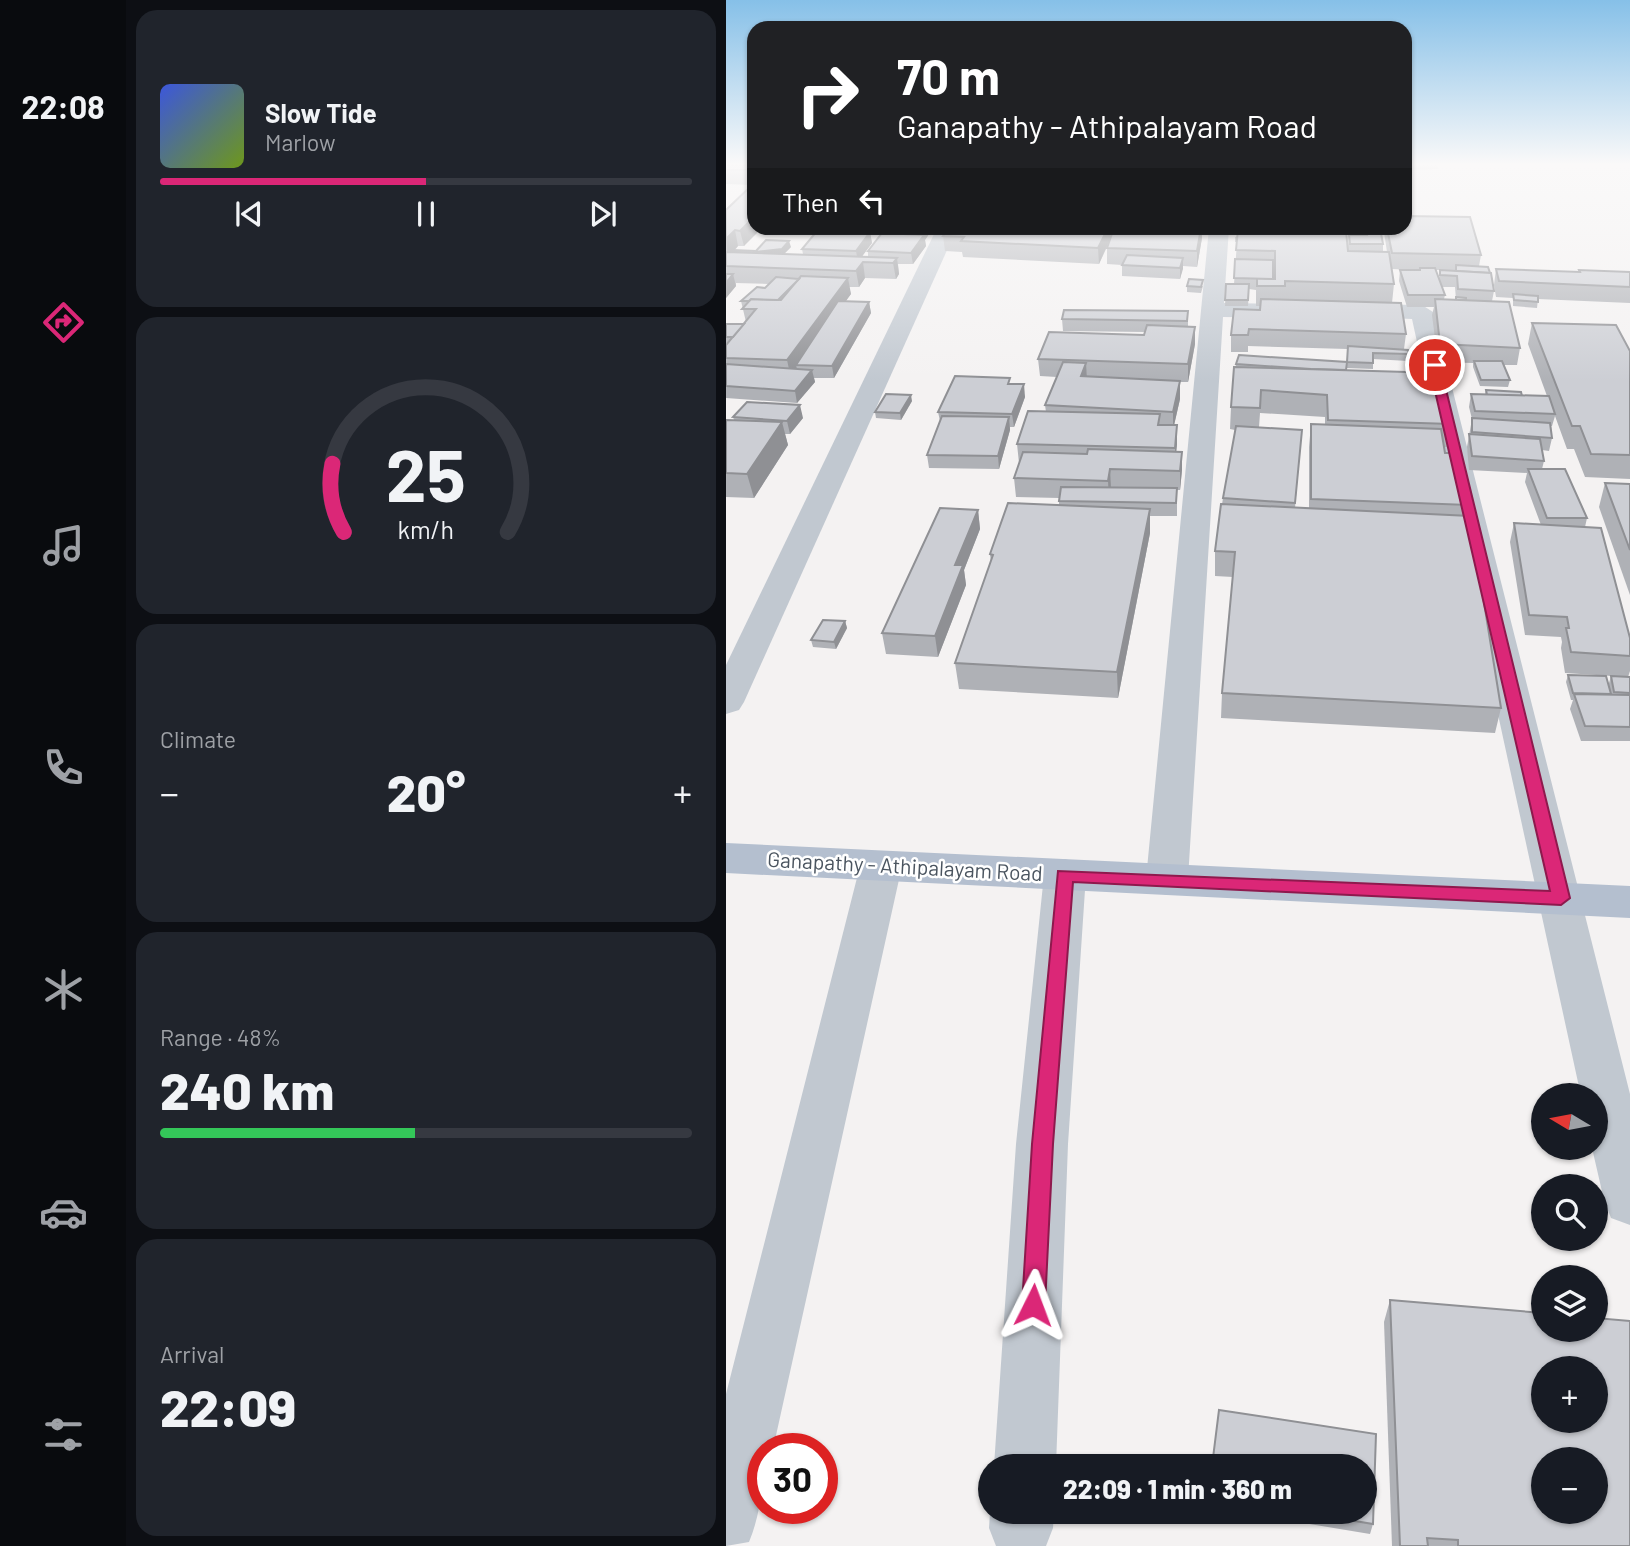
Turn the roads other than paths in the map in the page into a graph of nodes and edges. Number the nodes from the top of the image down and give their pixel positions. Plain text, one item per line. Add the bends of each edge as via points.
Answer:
1 (939, 237) edge
2 (1218, 237) edge
3 (1213, 310) junction
4 (726, 702) edge
5 (726, 858) edge
6 (881, 866) junction
7 (1064, 875) junction
8 (1166, 879) junction
9 (1561, 898) junction
10 (1630, 902) edge
11 (1630, 1200) edge
12 (1026, 1454) edge
13 (726, 1520) edge

1 - 4 street via 915,266
2 - 3 street
3 - 8 street
3 - 9 street via 1422,312
5 - 6 main road, Ganapathy - Athipalayam Road
6 - 7 main road, Ganapathy - Athipalayam Road
6 - 13 street
7 - 8 main road, Ganapathy - Athipalayam Road
7 - 12 street via 1042,1144
8 - 9 main road, Ganapathy - Athipalayam Road
9 - 10 main road, Ganapathy - Athipalayam Road
9 - 11 street

